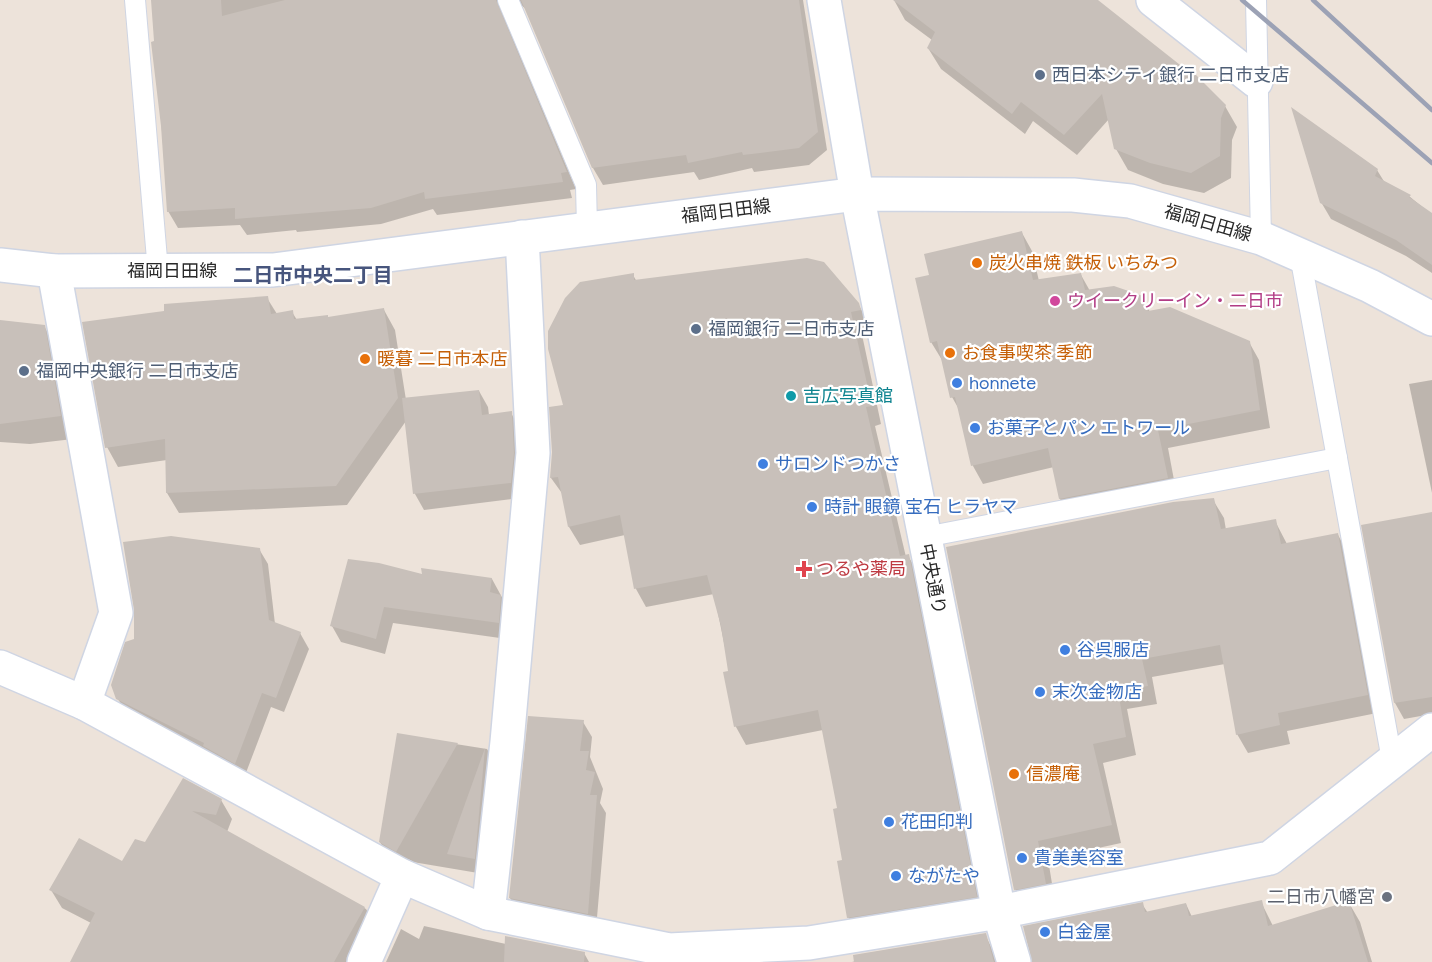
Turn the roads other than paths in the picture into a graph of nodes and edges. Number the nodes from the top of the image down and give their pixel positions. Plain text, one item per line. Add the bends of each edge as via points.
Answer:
1 (135, 0) edge
2 (507, 0) edge
3 (824, 0) edge
4 (1153, 0) edge
5 (1256, 0) edge
6 (1256, 81) junction
7 (857, 194) junction
8 (587, 228) junction
9 (522, 237) junction
10 (1261, 238) junction
11 (1299, 255) junction
12 (0, 265) edge
13 (54, 271) junction
14 (158, 271) junction
15 (1432, 319) edge
16 (1337, 458) junction
17 (925, 537) junction
18 (0, 667) edge
19 (84, 703) junction
20 (1432, 730) edge
21 (1392, 760) junction
22 (402, 876) junction
23 (999, 912) junction
24 (488, 913) junction
25 (364, 962) edge
26 (1014, 962) edge

1 - 14 lane
2 - 8 lane via 586,185
3 - 7 street, 中央通り
4 - 6 street
5 - 6 lane
6 - 10 lane
7 - 8 street, 福岡日田線
7 - 10 street, 福岡日田線 via 1073,195 1130,201
7 - 17 street, 中央通り
8 - 9 street, 福岡日田線
9 - 14 street, 福岡日田線 via 273,270
9 - 24 street via 533,453
10 - 11 street, 福岡日田線
11 - 15 street, 福岡日田線
11 - 16 lane
12 - 13 street, 福岡日田線
13 - 14 street, 福岡日田線
13 - 19 street via 116,613
16 - 17 lane
16 - 21 lane
17 - 23 street, 中央通り
18 - 19 street
19 - 22 street
20 - 21 street
21 - 23 street via 1270,858
22 - 24 street
22 - 25 street
23 - 24 street via 808,943 669,950
23 - 26 street, 中央通り

